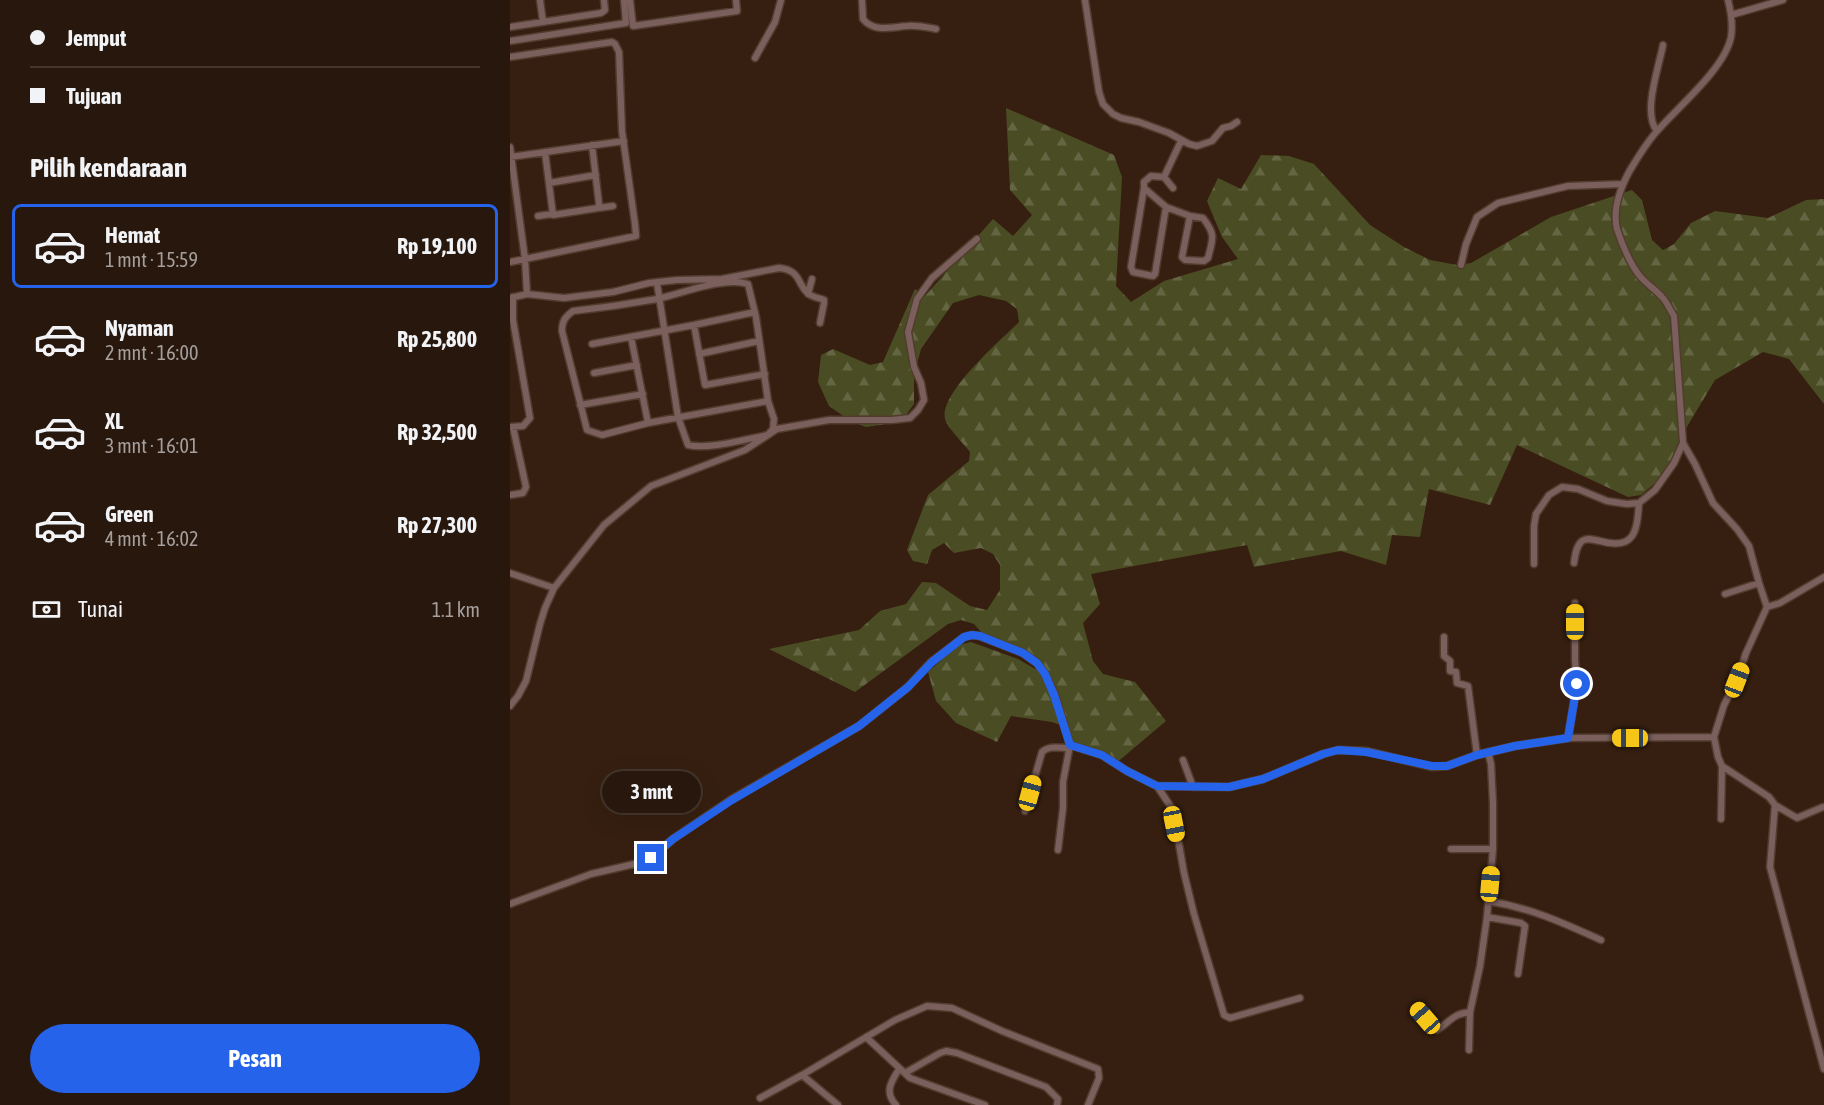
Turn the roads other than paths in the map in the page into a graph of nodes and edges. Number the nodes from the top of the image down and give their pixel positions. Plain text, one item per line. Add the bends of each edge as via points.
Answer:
1 (540, 0) edge
2 (604, 0) edge
3 (624, 0) edge
4 (630, 0) edge
5 (736, 0) edge
6 (781, 0) edge
7 (862, 0) edge
8 (1085, 0) edge
9 (1728, 0) edge
10 (1783, 0) edge
11 (1731, 15) junction
12 (543, 22) junction
13 (510, 27) edge
14 (936, 29) dead end
15 (510, 41) edge
16 (1664, 45) dead end
17 (510, 57) edge
18 (755, 58) dead end
19 (1238, 122) dead end
20 (1657, 130) junction
21 (624, 141) junction
22 (1181, 141) junction
23 (592, 145) junction
24 (510, 147) edge
25 (545, 152) junction
26 (511, 157) edge
27 (596, 175) junction
28 (1164, 177) junction
29 (549, 183) junction
30 (1623, 184) junction
31 (1144, 188) junction
32 (1173, 188) dead end
33 (613, 206) dead end
34 (1166, 207) junction
35 (597, 208) junction
36 (552, 214) junction
37 (538, 216) dead end
38 (1190, 216) junction
39 (977, 238) dead end
40 (525, 259) junction
41 (510, 262) edge
42 (1461, 265) dead end
43 (812, 279) dead end
44 (657, 283) junction
45 (527, 294) junction
46 (808, 294) junction
47 (512, 297) edge
48 (658, 299) junction
49 (755, 312) junction
50 (820, 322) dead end
51 (694, 325) junction
52 (663, 331) junction
53 (631, 337) junction
54 (759, 341) junction
55 (592, 344) dead end
56 (699, 354) junction
57 (637, 365) junction
58 (594, 373) dead end
59 (765, 374) junction
60 (643, 394) junction
61 (768, 401) junction
62 (580, 405) junction
63 (678, 417) junction
64 (648, 423) junction
65 (512, 427) edge
66 (768, 435) junction
67 (1683, 443) junction
68 (510, 495) edge
69 (1639, 503) junction
70 (1574, 563) dead end
71 (1534, 564) dead end
72 (510, 573) edge
73 (1824, 577) edge
74 (1759, 583) junction
75 (554, 588) junction
76 (1725, 594) dead end
77 (1575, 603) dead end
78 (1767, 607) junction
79 (1444, 637) dead end
80 (510, 706) edge
81 (1714, 737) junction
82 (1568, 738) junction
83 (1070, 747) junction
84 (1488, 752) junction
85 (1477, 755) junction
86 (1183, 760) dead end
87 (1722, 766) junction
88 (1157, 786) junction
89 (1193, 787) junction
90 (1775, 805) junction
91 (1823, 807) edge
92 (1026, 811) dead end
93 (1721, 819) dead end
94 (1451, 849) dead end
95 (1493, 849) junction
96 (1058, 850) dead end
97 (1488, 901) junction
98 (510, 904) edge
99 (1527, 909) junction
100 (1487, 917) junction
101 (1521, 923) junction
102 (1601, 940) dead end
103 (1518, 974) dead end
104 (1300, 998) dead end
105 (1417, 1008) dead end
106 (1470, 1012) junction
107 (866, 1037) junction
108 (1469, 1050) dead end
109 (1824, 1069) edge
110 (902, 1071) junction
111 (802, 1075) junction
112 (760, 1098) dead end
113 (838, 1105) edge
114 (896, 1105) edge
115 (985, 1105) edge
116 (1057, 1105) edge
117 (1088, 1105) edge

1 - 12 street
2 - 12 street via 602,13
3 - 15 street via 626,23
4 - 5 street via 633,26 737,11
6 - 18 street via 775,22
7 - 14 street via 866,23 882,29
8 - 22 street via 1103,104 1121,118 1169,133
9 - 11 street
10 - 11 street
11 - 20 street via 1731,37 1719,63
12 - 13 street
16 - 20 street via 1651,99 1652,123
17 - 21 street via 615,44 619,51
19 - 22 street via 1223,128 1205,144
20 - 30 street
21 - 23 street
21 - 40 street via 636,236
22 - 28 street
23 - 25 street
23 - 27 street
24 - 26 street
25 - 26 street
25 - 29 street
26 - 40 street
27 - 29 street
27 - 35 street
28 - 31 street via 1148,177
28 - 32 street
29 - 36 street
30 - 42 street via 1568,186 1498,204 1477,217
30 - 67 street via 1616,206 1617,227 1627,254 1639,276 1664,298 1674,316
31 - 34 street
31 - 34 street via 1133,272 1155,274
33 - 35 street
34 - 38 street
35 - 36 street
36 - 37 street
38 - 38 street via 1182,257 1204,261 1208,258 1212,233 1203,218
39 - 66 street via 932,278 917,299 908,332 924,400 910,418 829,420 777,429
40 - 41 street
40 - 45 street
43 - 46 street
44 - 45 street via 564,298
44 - 46 street via 717,280 778,268 792,272
44 - 48 street
45 - 47 street
46 - 50 street via 824,300
47 - 65 street via 530,418 523,426
48 - 49 street via 738,282 748,285
48 - 52 street
48 - 62 street via 573,311 566,316 561,331
49 - 51 street
49 - 54 street
51 - 52 street
51 - 56 street
52 - 53 street
52 - 63 street
53 - 55 street
53 - 57 street
54 - 56 street
54 - 59 street
56 - 59 street via 705,385
57 - 58 street
57 - 60 street
59 - 61 street
60 - 62 street
60 - 64 street
61 - 63 street
61 - 66 street via 774,419
62 - 64 street via 587,430 597,434
63 - 64 street
63 - 66 street via 688,444 696,446
65 - 68 street via 526,487 523,493
66 - 75 street via 745,450 651,486 604,525
67 - 69 street via 1674,463
67 - 74 street via 1713,503 1749,546
69 - 70 street via 1635,531 1627,543 1584,540
69 - 71 street via 1607,501 1562,487 1549,495 1536,514
72 - 75 street
73 - 78 street
74 - 76 street
74 - 78 street
75 - 80 street via 540,624 526,681
77 - 82 street via 1577,684
78 - 81 street
79 - 85 street via 1444,656 1450,661 1450,671 1456,672 1457,683 1468,686
81 - 82 street
81 - 87 street
82 - 84 street
83 - 88 street via 1102,755
83 - 92 street via 1046,748 1042,752
83 - 96 street
83 - 98 street via 1054,695 1037,663 1023,653 980,636 964,637 859,726 732,800 651,858 591,874
84 - 85 street
84 - 95 street
85 - 89 street via 1447,766 1432,766 1338,750 1251,782 1229,787
86 - 89 street
87 - 90 street via 1769,796
87 - 93 street
88 - 89 street
88 - 104 street via 1173,810 1194,914 1224,1015 1230,1018
90 - 91 street via 1797,818
90 - 109 street via 1770,867
94 - 95 street
95 - 97 street
97 - 99 street
97 - 100 street
99 - 101 street
99 - 102 street
100 - 101 street
100 - 106 street
101 - 103 street via 1525,932
105 - 106 street via 1437,1030 1450,1018
106 - 108 street
107 - 110 street
107 - 111 street
107 - 117 street via 927,1006 952,1008 1098,1069 1099,1078
110 - 114 street via 890,1087 889,1096
110 - 115 street via 910,1078
110 - 116 street via 939,1053 957,1053 1046,1087 1058,1099
111 - 112 street
111 - 113 street

